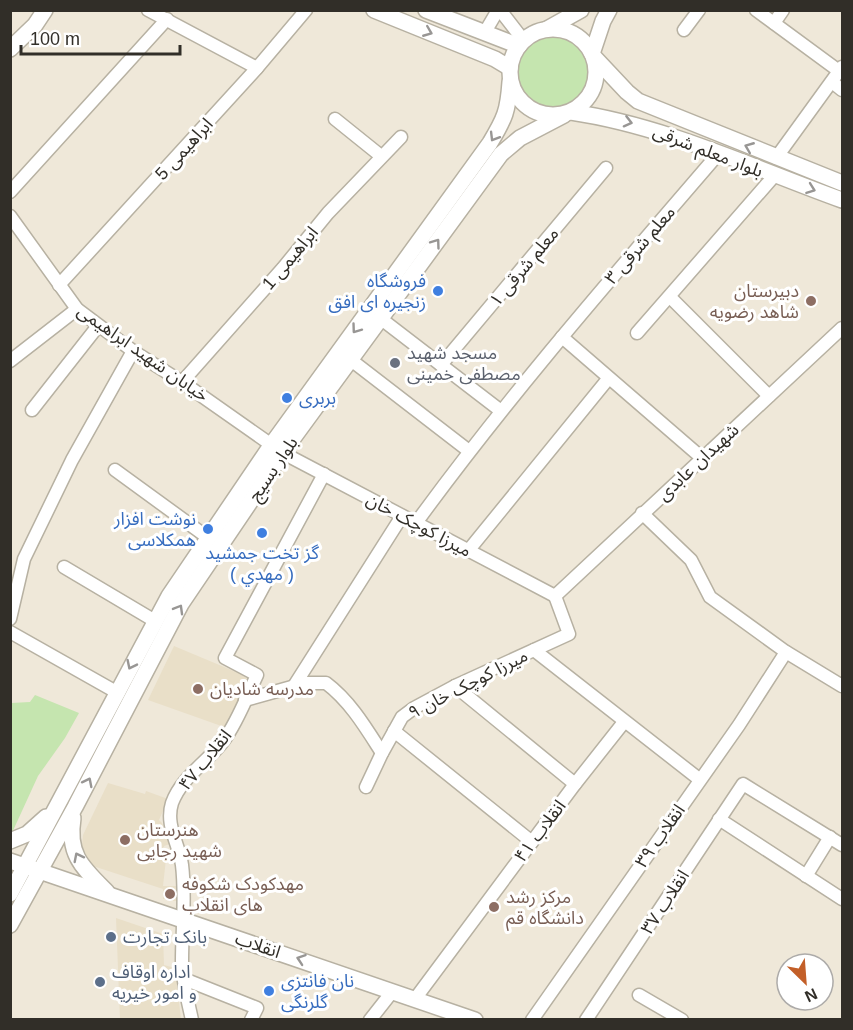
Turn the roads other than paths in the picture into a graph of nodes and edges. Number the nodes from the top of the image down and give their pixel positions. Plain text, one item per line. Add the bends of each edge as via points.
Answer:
1 (45, 10) edge
2 (148, 10) edge
3 (306, 10) edge
4 (374, 10) edge
5 (426, 10) edge
6 (499, 10) edge
7 (581, 10) edge
8 (609, 10) edge
9 (699, 10) edge
10 (756, 10) edge
11 (783, 10) edge
12 (167, 20) junction
13 (774, 23) junction
14 (547, 29) junction
15 (684, 30) dead end
16 (484, 32) junction
17 (521, 43) junction
18 (10, 49) edge
19 (593, 56) junction
20 (257, 68) junction
21 (838, 73) edge
22 (510, 75) junction
23 (843, 90) edge
24 (567, 113) junction
25 (334, 119) dead end
26 (401, 137) dead end
27 (719, 153) junction
28 (381, 156) junction
29 (776, 158) junction
30 (606, 168) dead end
31 (774, 176) junction
32 (843, 183) edge
33 (10, 192) edge
34 (843, 200) edge
35 (10, 216) edge
36 (59, 285) junction
37 (670, 297) junction
38 (77, 309) junction
39 (381, 318) junction
40 (98, 326) junction
41 (843, 328) edge
42 (637, 333) dead end
43 (562, 336) junction
44 (133, 351) junction
45 (351, 360) junction
46 (10, 361) edge
47 (441, 365) junction
48 (608, 379) junction
49 (182, 382) junction
50 (769, 396) junction
51 (32, 410) dead end
52 (501, 411) junction
53 (282, 442) junction
54 (469, 451) junction
55 (702, 458) junction
56 (267, 464) junction
57 (115, 470) dead end
58 (324, 474) junction
59 (642, 513) junction
60 (402, 516) junction
61 (416, 523) junction
62 (207, 537) junction
63 (468, 551) junction
64 (64, 567) dead end
65 (555, 596) junction
66 (10, 619) edge
67 (154, 621) junction
68 (10, 632) edge
69 (534, 650) junction
70 (786, 652) junction
71 (294, 686) junction
72 (455, 686) junction
73 (843, 686) edge
74 (118, 693) junction
75 (246, 700) junction
76 (624, 722) junction
77 (394, 731) junction
78 (382, 753) junction
79 (699, 779) junction
80 (575, 784) junction
81 (366, 787) dead end
82 (57, 807) junction
83 (75, 807) junction
84 (718, 819) junction
85 (830, 837) junction
86 (10, 840) edge
87 (532, 842) junction
88 (843, 845) edge
89 (16, 868) edge
90 (41, 871) junction
91 (806, 876) junction
92 (10, 894) edge
93 (112, 896) junction
94 (842, 899) edge
95 (184, 918) junction
96 (10, 925) edge
97 (184, 978) junction
98 (392, 992) junction
99 (639, 995) dead end
100 (415, 999) junction
101 (675, 1018) edge
102 (192, 1020) edge
103 (251, 1020) edge
104 (370, 1020) edge
105 (475, 1020) edge
106 (532, 1020) edge
107 (586, 1020) edge

1 - 18 main road
2 - 12 street
3 - 20 street, ابراهیمی 5
4 -> 22 main road via 495,59
5 - 16 main road
6 - 16 street
6 - 17 street
7 - 14 main road
8 - 19 main road
9 - 15 street
10 - 13 street
11 - 13 street
12 - 20 street
12 - 33 street
13 - 21 street
14 - 17 main road via 533,33
14 - 19 main road via 576,35
16 - 17 main road
17 - 22 main road via 513,54
19 - 24 main road via 595,86 588,99
29 -> 19 main road, بلوار معلم شرقی via 638,101
20 - 36 street, ابراهیمی 5
21 - 23 street
21 - 29 street
22 - 24 main road via 515,95 530,109 550,116
22 -> 53 main road, بلوار بسیج via 508,107 502,124
24 -> 27 main road, بلوار معلم شرقی via 640,125
39 -> 24 main road, بلوار بسیج via 501,154 520,138
25 - 28 street
26 - 28 street, ابراهیمی 1
27 - 31 main road, بلوار معلم شرقی
27 - 43 street, معلم شرقی ۳
28 - 49 street, ابراهیمی 1
29 - 32 main road, بلوار معلم شرقی
30 - 47 street, معلم شرقی ۱
31 -> 34 main road, بلوار معلم شرقی
31 - 37 street
35 - 36 street, خیابان شهید ابراهیمی
36 - 38 street, خیابان شهید ابراهیمی
37 - 42 street
37 - 50 street
38 - 40 street, خیابان شهید ابراهیمی
38 - 46 street
39 - 45 main road, بلوار بسیج
39 - 47 street
40 - 44 street, خیابان شهید ابراهیمی
40 - 51 street
41 - 50 street, شهیدان عابدی
43 - 48 street
43 - 52 street, معلم شرقی ۳
44 - 49 street, خیابان شهید ابراهیمی
44 - 66 street via 72,460 24,559
45 - 53 main road, بلوار بسیج
45 - 54 street
47 - 52 street
48 - 55 street
48 - 63 street
49 - 53 street, خیابان شهید ابراهیمی
50 - 55 street, شهیدان عابدی
52 - 54 street, معلم شرقی ۳
53 - 56 main road, بلوار بسیج
53 - 58 street, میرزا کوچک خان
54 - 61 street, معلم شرقی ۳
55 - 59 street, شهیدان عابدی
56 - 62 main road, بلوار بسیج
83 -> 56 main road, بلوار بسیج via 181,604
57 - 62 street
58 - 60 street, میرزا کوچک خان
58 - 75 street, انقلاب ۴۷ via 225,658 257,675
59 - 65 street, شهیدان عابدی
59 - 70 street via 692,560 710,597
60 - 61 street, میرزا کوچک خان
60 - 71 street
61 - 63 street, میرزا کوچک خان
62 - 67 main road, بلوار بسیج
63 - 65 street, میرزا کوچک خان
64 - 67 street
65 - 69 street, میرزا کوچک خان ۹ via 569,634
67 -> 74 main road, بلوار بسیج
68 - 74 street
69 - 72 street, میرزا کوچک خان ۹
69 - 76 street
70 - 73 street
70 - 79 street, انقلاب ۳۹
71 - 75 street
71 - 78 street via 326,683 360,719
72 - 77 street, میرزا کوچک خان ۹ via 414,708 402,717
72 - 80 street
74 - 82 main road, بلوار بسیج
75 - 95 street, انقلاب ۴۷ via 224,742 189,776 172,804 169,820 182,864
76 - 79 street
76 - 80 street, انقلاب ۴۱
77 - 78 street, میرزا کوچک خان ۹
77 - 87 street
78 - 81 street, میرزا کوچک خان ۹
79 - 106 street, انقلاب ۳۹
80 - 87 street, انقلاب ۴۱
82 - 86 main road via 27,834
82 - 89 main road, بلوار بسیج
83 - 90 main road, بلوار بسیج
93 -> 83 main road via 75,854 71,832
84 - 85 street, انقلاب ۳۷ via 743,784
84 - 91 street
84 - 107 street, انقلاب ۳۷
85 - 88 street
85 - 91 street
87 - 100 street, انقلاب ۴۱
89 - 90 main road, انقلاب
89 - 92 main road, بلوار بسیج
90 - 93 main road, انقلاب
90 - 96 main road, بلوار بسیج
91 - 94 street
93 - 95 main road, انقلاب
95 - 97 street, انقلاب ۴۷
98 -> 95 main road, انقلاب
97 - 102 street, انقلاب ۴۷
97 - 103 street via 257,1008
98 - 100 main road, انقلاب
98 - 104 street
99 - 101 street
100 - 105 main road, انقلاب

